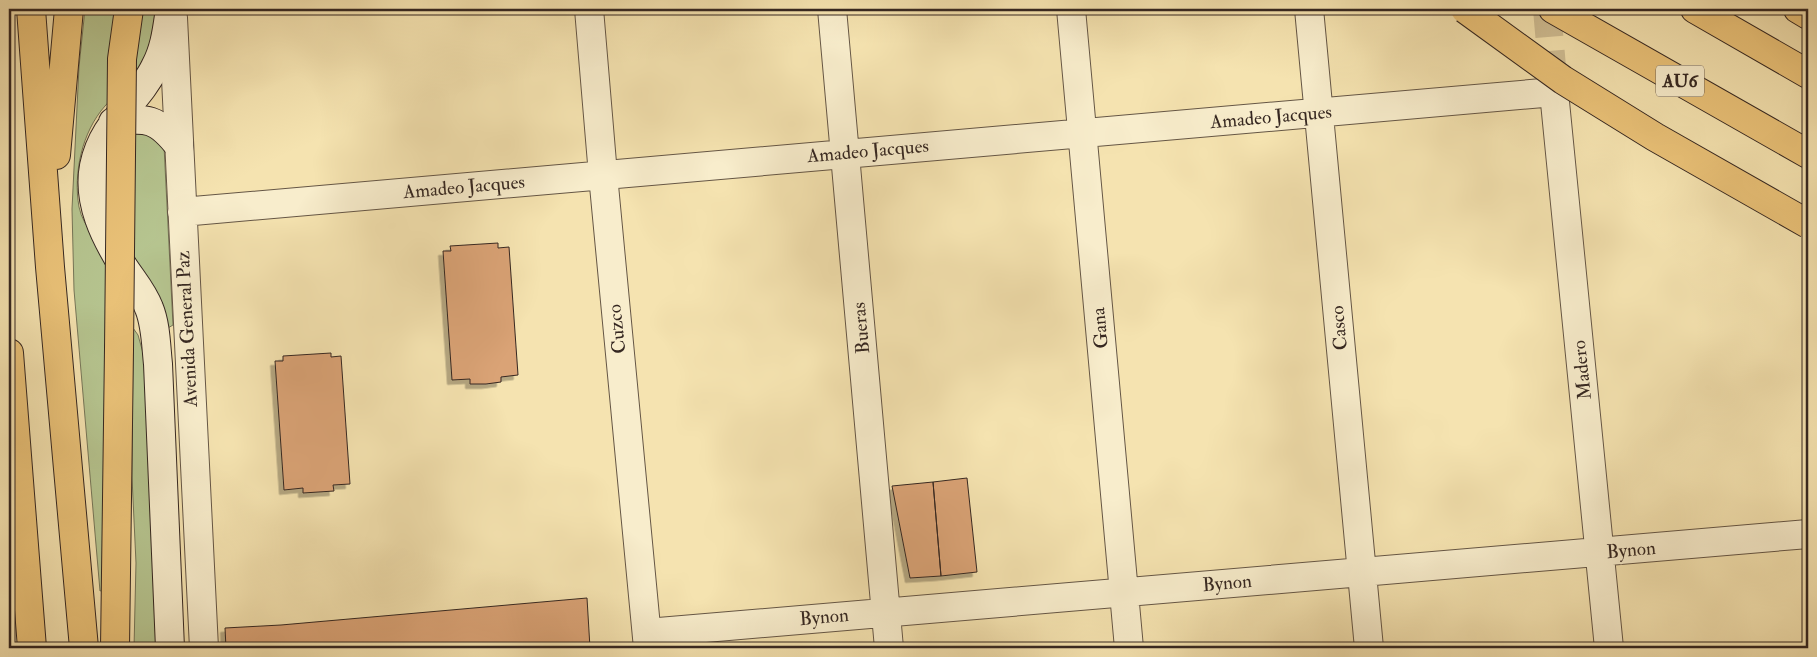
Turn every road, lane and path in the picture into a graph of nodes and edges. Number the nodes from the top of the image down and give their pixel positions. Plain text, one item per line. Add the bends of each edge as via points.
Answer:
1 (31, 9) edge
2 (69, 9) edge
3 (129, 9) edge
4 (172, 9) edge
5 (589, 9) edge
6 (832, 9) edge
7 (1071, 9) edge
8 (1310, 9) edge
9 (1465, 9) edge
10 (1553, 9) edge
11 (1695, 9) edge
12 (1798, 9) edge
13 (1808, 15) edge
14 (1808, 74) edge
15 (1554, 92) joint
16 (1320, 112) junction
17 (113, 122) junction
18 (1083, 133) junction
19 (179, 146) junction
20 (846, 153) junction
21 (1808, 154) edge
22 (603, 175) junction
23 (182, 212) junction
24 (1808, 224) edge
25 (50, 267) junction
26 (9, 353) edge
27 (1808, 534) edge
28 (1600, 552) junction
29 (1361, 572) junction
30 (1124, 592) junction
31 (885, 612) junction
32 (648, 641) edge
33 (32, 648) edge
34 (84, 648) edge
35 (115, 648) edge
36 (170, 648) edge
37 (204, 648) edge
38 (889, 648) edge
39 (1129, 648) edge
40 (1369, 648) edge
41 (1609, 648) edge

1 - 25 highway
2 - 25 highway via 57,136
3 - 35 highway, bridge via 122,59
4 - 17 street via 166,42 155,68
4 - 19 street, Avenida General Paz
5 - 22 street, Cuzco
6 - 20 street, Bueras
7 - 18 street, Gana
8 - 16 street, Casco
9 - 24 highway, bridge via 1563,80 1655,137
10 - 21 highway, AU6
11 - 14 highway
12 - 13 highway
15 - 16 street, Amadeo Jacques
15 - 28 street, Madero
16 - 18 street, Amadeo Jacques
16 - 29 street, Casco
17 - 19 street via 138,118 151,120 165,128
17 - 36 street via 93,168 94,202 110,243 150,309 154,327
18 - 20 street, Amadeo Jacques
18 - 30 street, Gana
19 - 23 street, Avenida General Paz
20 - 22 street, Amadeo Jacques
20 - 31 street, Bueras
22 - 23 street, Amadeo Jacques
22 - 32 street, Cuzco
23 - 37 street, Avenida General Paz
25 - 34 highway
26 - 33 highway
27 - 28 street, Bynon
28 - 29 street, Bynon
28 - 41 street, Madero
29 - 30 street, Bynon
29 - 40 street, Casco
30 - 31 street, Bynon
30 - 39 street, Gana
31 - 32 street, Bynon
31 - 38 street, Bueras

